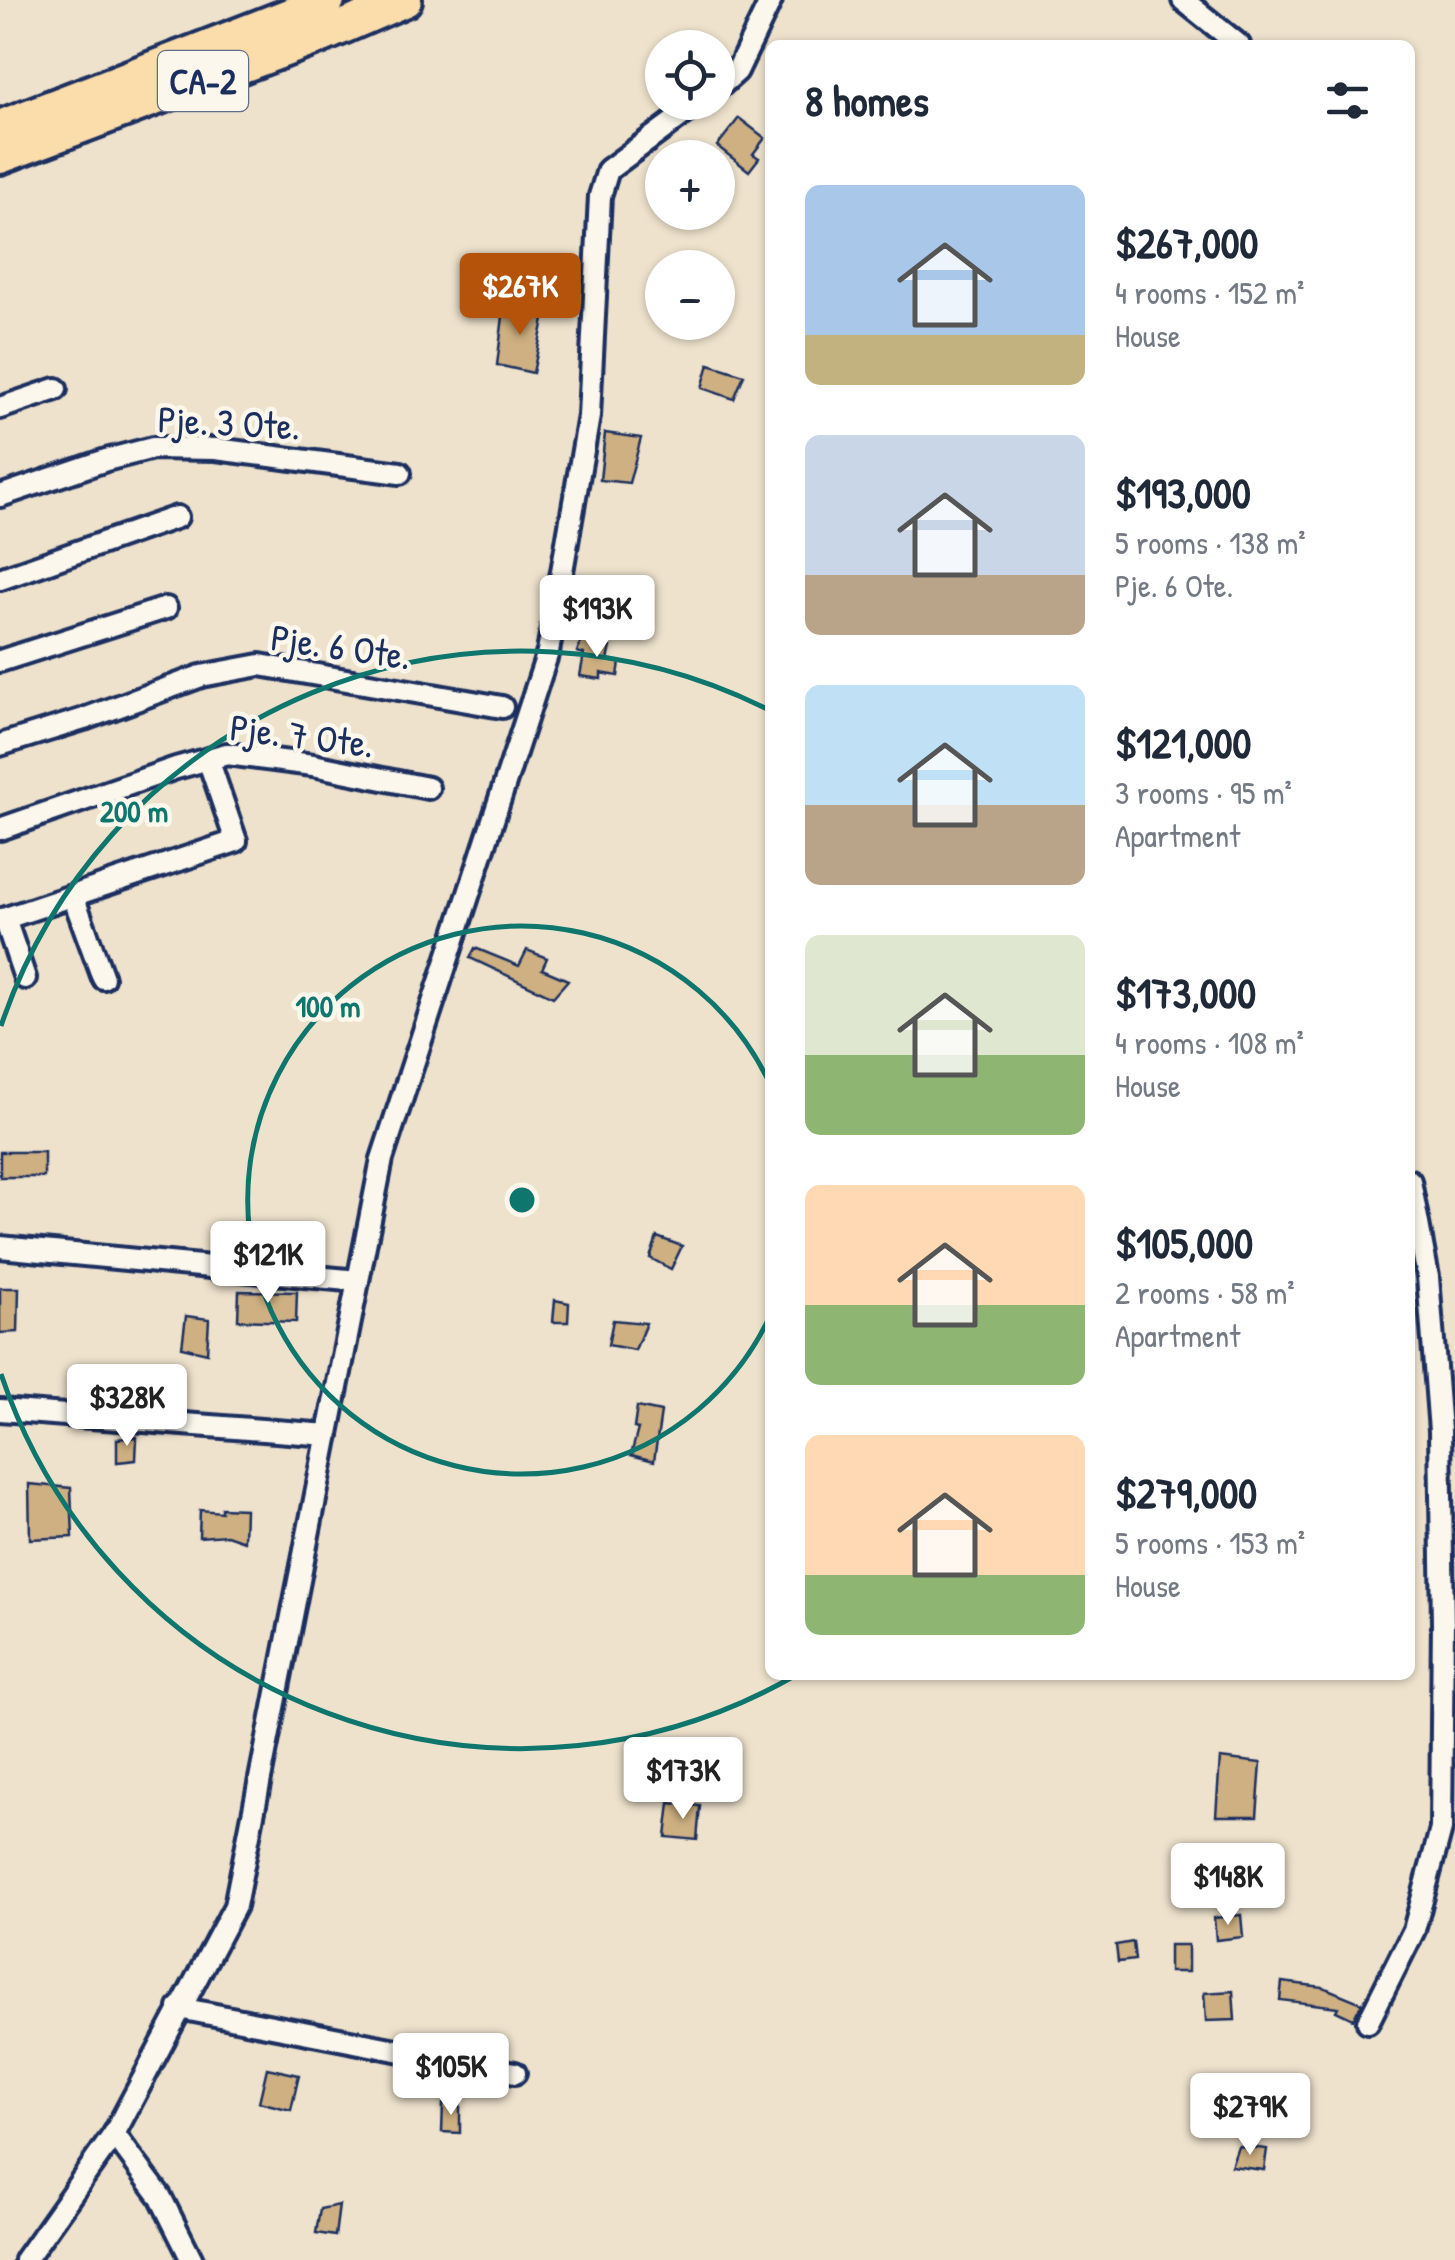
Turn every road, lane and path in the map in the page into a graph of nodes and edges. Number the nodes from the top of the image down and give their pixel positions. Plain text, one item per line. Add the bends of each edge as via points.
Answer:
1 (328, 0) edge
2 (405, 0) edge
3 (771, 0) edge
4 (1184, 0) edge
5 (1233, 40) edge
6 (735, 73) edge
7 (676, 120) edge
8 (0, 127) edge
9 (0, 157) edge
10 (56, 389) dead end
11 (0, 408) edge
12 (400, 474) dead end
13 (0, 496) edge
14 (177, 516) dead end
15 (0, 579) edge
16 (166, 608) dead end
17 (0, 661) edge
18 (502, 707) dead end
19 (0, 744) edge
20 (208, 759) junction
21 (428, 788) dead end
22 (0, 829) edge
23 (74, 896) junction
24 (2, 919) edge
25 (26, 978) dead end
26 (103, 978) dead end
27 (1415, 1207) edge
28 (0, 1247) edge
29 (358, 1281) junction
30 (0, 1410) edge
31 (328, 1435) junction
32 (179, 2008) junction
33 (1368, 2022) dead end
34 (515, 2072) dead end
35 (114, 2134) junction
36 (25, 2260) edge
37 (192, 2260) edge

1 - 8 main road, CA-2
2 - 9 main road, CA-2
3 - 6 street
4 - 5 street
7 - 29 street via 608,170 600,196 589,416 548,652 382,1159
10 - 11 street
12 - 13 street, Pje. 3 Ote. via 216,449 153,448
14 - 15 street
16 - 17 street
18 - 19 street, Pje. 6 Ote. via 260,665 200,676
20 - 21 street, Pje. 7 Ote. via 262,758
20 - 22 street, Pje. 7 Ote.
20 - 23 street via 236,841
23 - 24 street
23 - 26 street
24 - 25 street
27 - 33 street via 1428,1277 1440,1431 1441,1829 1414,1930
28 - 29 street
29 - 31 street
30 - 31 street
31 - 32 street via 235,1906
32 - 34 street
32 - 35 street
35 - 36 street
35 - 37 street via 160,2196

